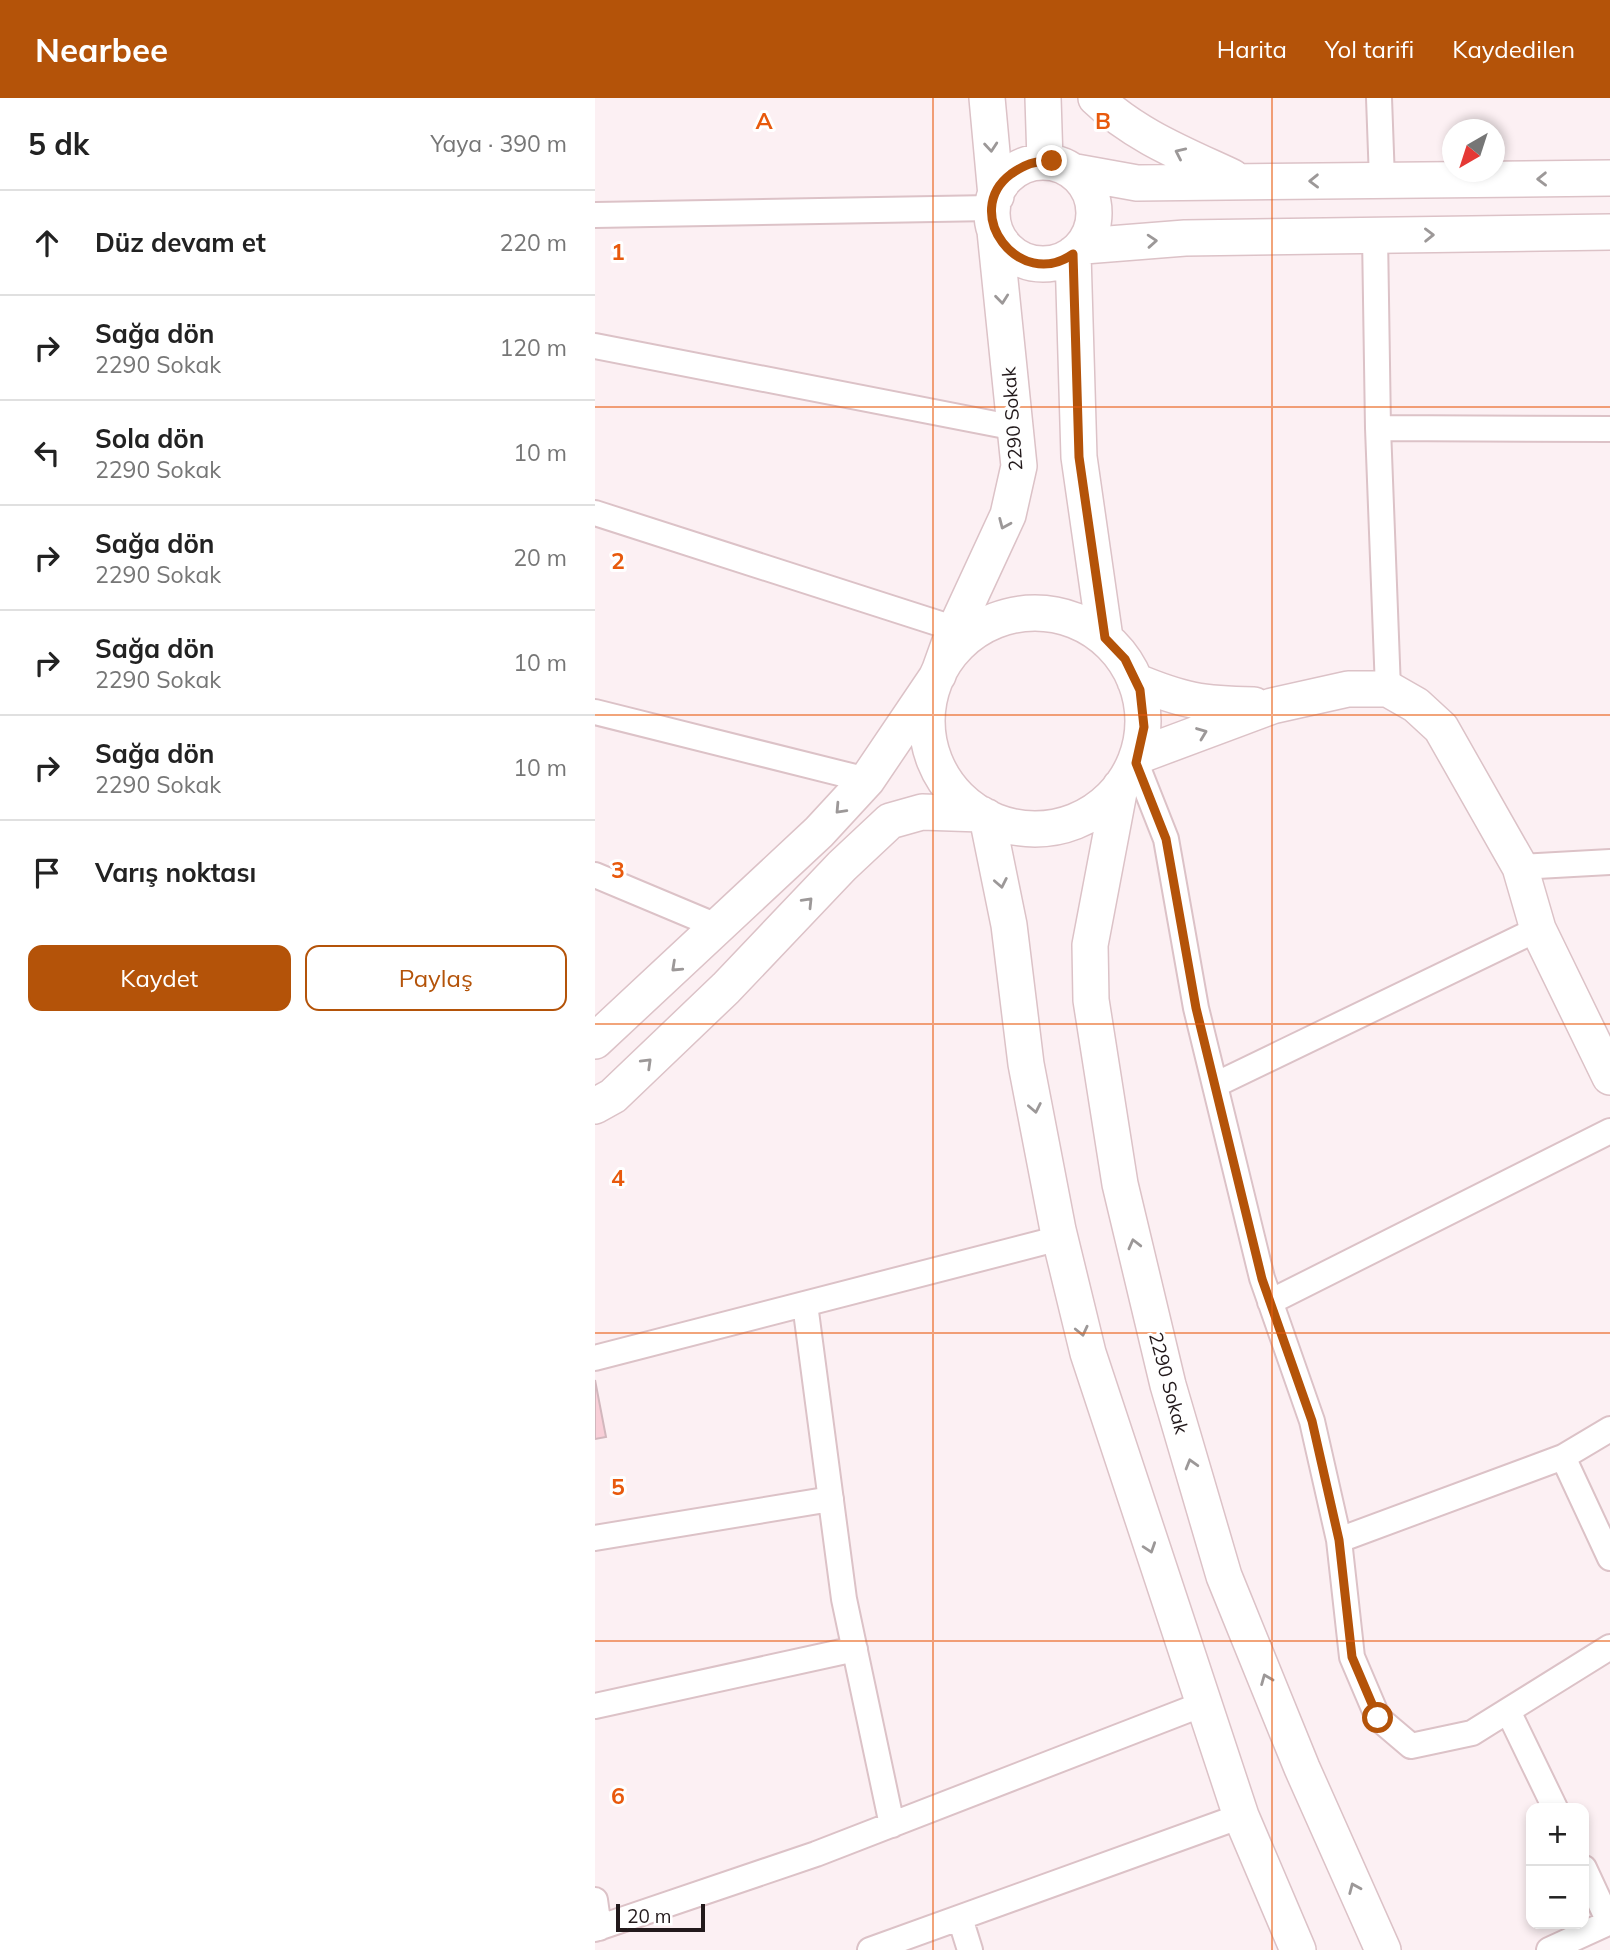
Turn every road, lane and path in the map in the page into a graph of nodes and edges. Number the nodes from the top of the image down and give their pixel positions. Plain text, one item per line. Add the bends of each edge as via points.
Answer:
1 (987, 98) edge
2 (1043, 98) edge
3 (1096, 98) edge
4 (1379, 98) edge
5 (1061, 167) junction
6 (1610, 178) edge
7 (1382, 180) junction
8 (1242, 182) junction
9 (994, 212) junction
10 (595, 215) edge
11 (1610, 232) edge
12 (1375, 235) junction
13 (1079, 250) junction
14 (595, 346) edge
15 (1016, 428) junction
16 (1378, 428) junction
17 (1610, 429) edge
18 (595, 513) edge
19 (956, 629) junction
20 (1105, 638) junction
21 (937, 676) junction
22 (1135, 681) junction
23 (1388, 689) junction
24 (1272, 706) junction
25 (595, 712) edge
26 (1131, 768) junction
27 (867, 780) junction
28 (984, 816) junction
29 (1610, 862) edge
30 (1520, 867) junction
31 (595, 875) edge
32 (719, 927) junction
33 (1538, 929) junction
34 (595, 1041) edge
35 (1610, 1077) edge
36 (1215, 1085) junction
37 (595, 1106) edge
38 (1610, 1130) edge
39 (1060, 1238) junction
40 (1270, 1302) junction
41 (805, 1304) junction
42 (595, 1358) edge
43 (1610, 1429) edge
44 (1563, 1457) junction
45 (831, 1499) junction
46 (595, 1538) edge
47 (1339, 1540) junction
48 (1610, 1558) edge
49 (1610, 1647) edge
50 (855, 1649) junction
51 (1203, 1704) junction
52 (595, 1706) edge
53 (1508, 1711) junction
54 (1553, 1803) edge
55 (1241, 1816) junction
56 (892, 1825) junction
57 (1589, 1878) edge
58 (595, 1900) edge
59 (960, 1918) junction
60 (1610, 1922) edge
61 (597, 1928) edge
62 (870, 1950) edge
63 (970, 1950) edge
64 (1298, 1950) edge
65 (1383, 1950) edge
66 (1549, 1950) edge

1 -> 9 main road, 2290 Sokak
2 - 5 main road
8 -> 3 main road via 1164,146 1113,115
4 - 7 street
5 - 8 main road via 1137,183
5 - 9 main road via 1025,164 1003,180
5 - 13 main road via 1092,194 1095,221
6 -> 7 main road
7 -> 8 main road
9 - 10 street
9 - 13 main road via 1011,253 1036,264 1062,262
9 -> 15 main road, 2290 Sokak
12 -> 11 main road
13 -> 12 main road via 1185,239
12 - 16 street
13 - 20 main road via 1079,457
14 - 15 street
15 -> 19 main road, 2290 Sokak via 1019,466 1008,515
16 - 17 street
16 - 23 street
18 - 19 street
19 - 21 main road, 2290 Sokak
20 - 21 main road, 2290 Sokak via 1069,618 1035,612 1000,617 970,634 945,659
20 - 22 main road, 2290 Sokak via 1125,659
21 - 27 main road
21 - 28 main road, 2290 Sokak via 927,725 934,759 953,791
22 - 24 main road via 1202,704
22 - 26 main road, 2290 Sokak via 1144,727
23 - 24 main road via 1348,690
23 - 30 main road via 1416,705 1441,728
26 -> 24 main road
25 - 27 street
26 - 28 main road, 2290 Sokak via 1087,817 1053,828 1016,828
26 - 36 street via 1166,839 1196,1008
65 -> 26 main road, 2290 Sokak via 1224,1576 1168,1385 1120,1184 1090,1000 1090,945
27 -> 32 main road
37 -> 28 main road via 613,1096 726,988 890,821 922,812
28 -> 39 main road via 1009,925 1026,1064
29 - 30 street
30 - 33 main road
31 - 32 street
32 -> 34 main road
33 - 35 main road
33 - 36 street
36 - 40 street
38 - 40 street
39 - 41 street
39 -> 51 main road via 1088,1353
40 - 47 street via 1312,1421
41 - 42 street
41 - 45 street
43 - 44 street
44 - 47 street
44 - 48 street
45 - 46 street
45 - 50 street
47 - 53 street via 1352,1657 1378,1718 1411,1746 1472,1732
49 - 53 street
50 - 52 street
50 - 56 street
51 - 55 main road
51 - 56 street
53 - 54 street
55 - 59 street
55 - 64 main road
56 - 61 street
57 - 60 street
58 - 61 street
59 - 62 street
59 - 63 street
60 - 66 street

